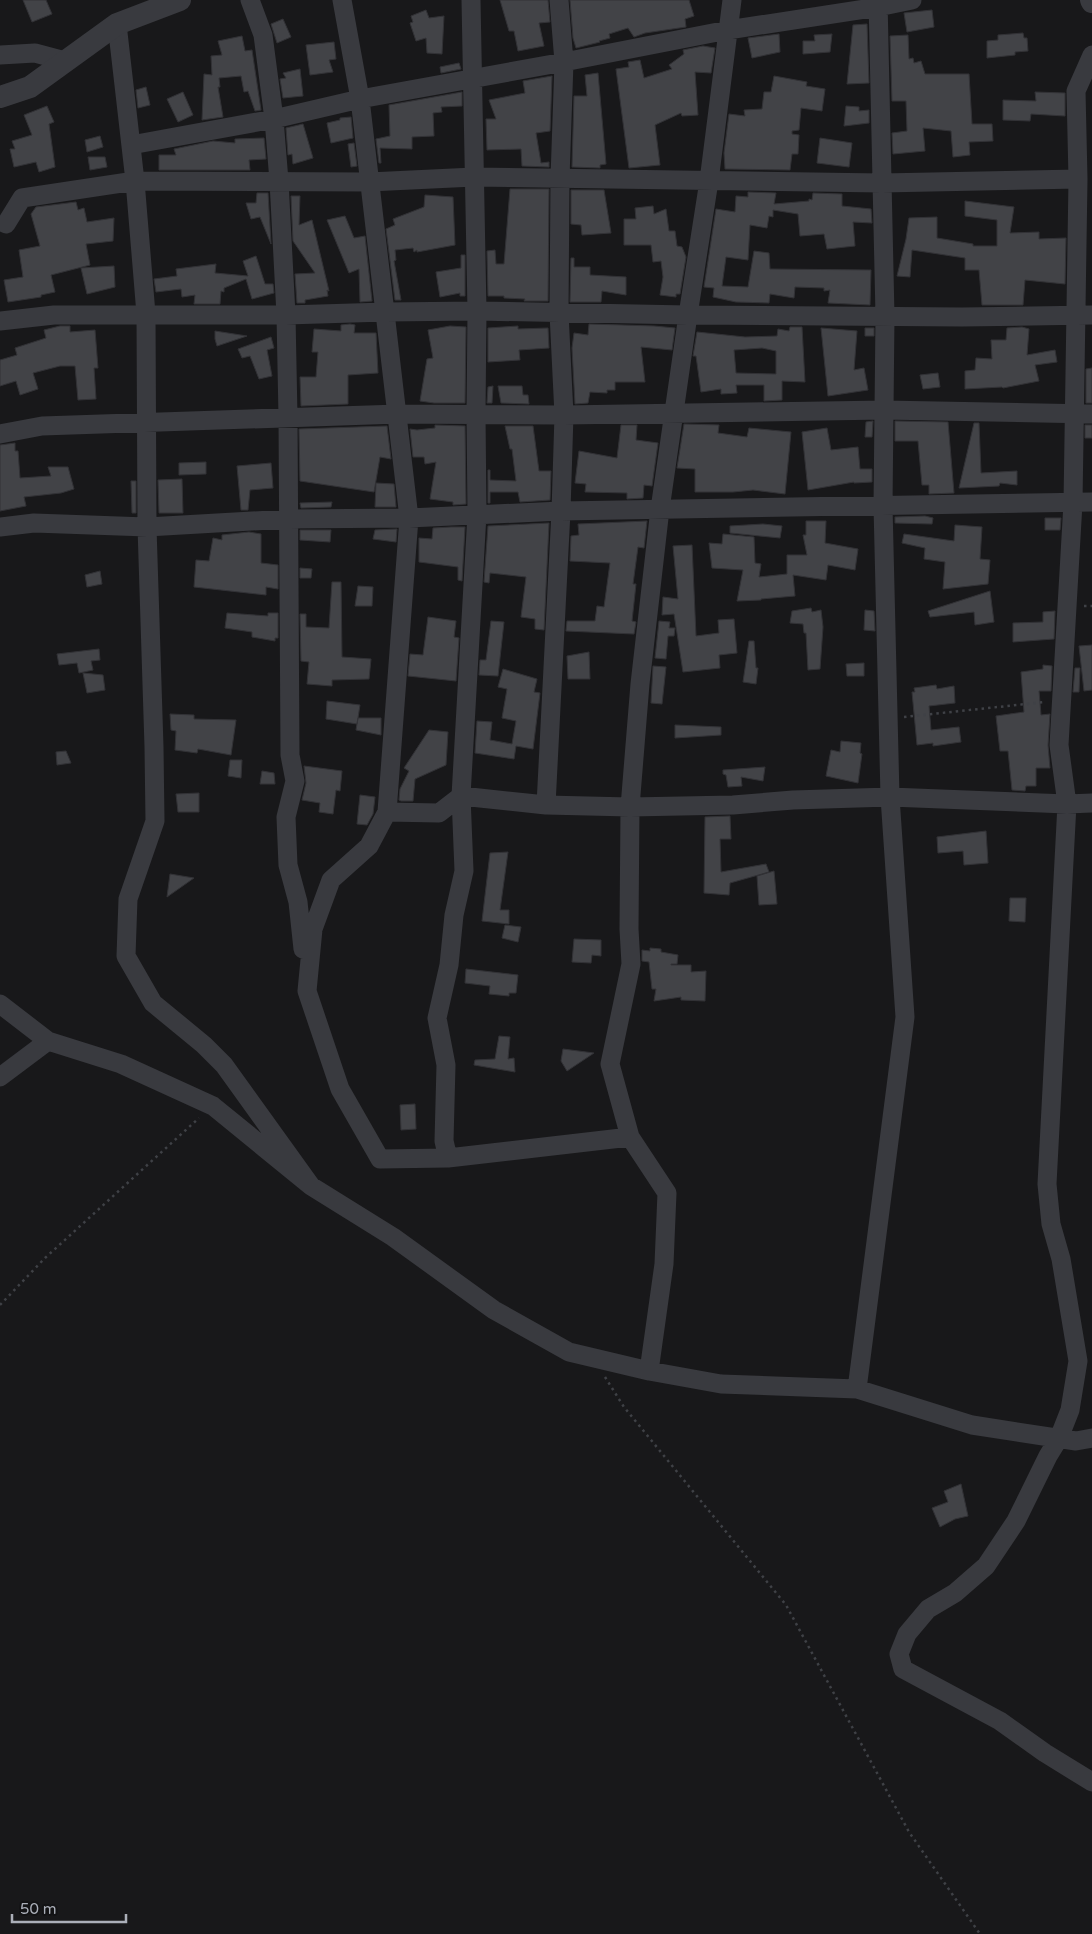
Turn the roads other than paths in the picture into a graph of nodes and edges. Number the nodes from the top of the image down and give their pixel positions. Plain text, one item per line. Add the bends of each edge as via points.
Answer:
1 (180, 0) edge
2 (250, 0) edge
3 (342, 0) edge
4 (471, 0) edge
5 (559, 0) edge
6 (732, 0) edge
7 (912, 0) edge
8 (878, 4) edge
9 (117, 24) junction
10 (728, 30) junction
11 (0, 54) edge
12 (1092, 55) edge
13 (65, 61) junction
14 (564, 62) junction
15 (472, 79) junction
16 (0, 97) edge
17 (360, 98) junction
18 (274, 118) junction
19 (131, 145) junction
20 (474, 177) junction
21 (560, 178) junction
22 (1078, 179) junction
23 (135, 181) junction
24 (279, 181) junction
25 (710, 181) junction
26 (370, 182) junction
27 (882, 182) junction
28 (6, 224) dead end
29 (477, 311) junction
30 (386, 312) junction
31 (559, 313) junction
32 (146, 314) junction
33 (286, 315) junction
34 (1084, 315) edge
35 (688, 316) junction
36 (885, 316) junction
37 (0, 321) edge
38 (884, 410) junction
39 (673, 413) junction
40 (399, 414) junction
41 (476, 414) junction
42 (1083, 414) edge
43 (564, 415) junction
44 (288, 417) junction
45 (148, 422) junction
46 (0, 434) edge
47 (1092, 502) edge
48 (1073, 503) junction
49 (883, 506) junction
50 (660, 509) junction
51 (561, 511) junction
52 (477, 514) junction
53 (409, 518) junction
54 (288, 519) junction
55 (0, 527) edge
56 (148, 528) junction
57 (461, 796) junction
58 (890, 797) junction
59 (1092, 803) edge
60 (1067, 804) junction
61 (546, 805) junction
62 (630, 807) junction
63 (387, 812) junction
64 (308, 991) junction
65 (0, 1004) edge
66 (48, 1041) junction
67 (0, 1077) edge
68 (630, 1137) junction
69 (448, 1158) junction
70 (311, 1186) junction
71 (649, 1371) junction
72 (857, 1389) junction
73 (1059, 1438) junction
74 (1092, 1438) edge
75 (1092, 1782) edge

1 - 9 street
2 - 18 street via 262,35
3 - 17 street
4 - 15 street
5 - 14 street
6 - 10 street
7 - 8 street
8 - 10 street
8 - 27 street
9 - 13 street
9 - 19 street
10 - 14 street
10 - 25 street
11 - 13 street via 35,53
12 - 22 street via 1076,91
13 - 16 street via 30,87
14 - 15 street
14 - 21 street
15 - 17 street
15 - 20 street
17 - 18 street
17 - 26 street
18 - 19 street
18 - 24 street
19 - 23 street
20 - 21 street
20 - 26 street
20 - 29 street
21 - 25 street
21 - 31 street
22 - 27 street
22 - 34 street
23 - 24 street
23 - 28 street via 22,198
23 - 32 street
24 - 26 street
24 - 33 street
25 - 27 street
25 - 35 street
26 - 30 street
27 - 36 street
29 - 30 street
29 - 31 street
29 - 41 street
30 - 33 street
30 - 40 street
31 - 35 street
31 - 43 street
32 - 33 street
32 - 37 street via 54,314
32 - 45 street
33 - 44 street
34 - 36 street
34 - 42 street
35 - 36 street
35 - 39 street
36 - 38 street
38 - 39 street
38 - 42 street
38 - 49 street
39 - 43 street
39 - 50 street
40 - 41 street
40 - 44 street
40 - 53 street
41 - 43 street
41 - 52 street
42 - 48 street
43 - 51 street
44 - 45 street
44 - 54 street
45 - 46 street via 42,426
45 - 56 street
47 - 48 street
48 - 49 street
48 - 60 street via 1059,745
49 - 50 street
49 - 58 street
50 - 51 street
50 - 62 street
51 - 52 street
51 - 61 street
52 - 53 street
52 - 57 street
53 - 54 street
53 - 63 street
54 - 56 street
54 - 64 street via 290,755 295,781 286,817 288,865 298,902
55 - 56 street via 34,523
56 - 70 street via 154,821 128,899 126,956 153,1003 224,1065
57 - 61 street
57 - 63 street via 439,813
57 - 69 street via 464,871 454,915 449,965 436,1018 446,1065 444,1141
58 - 60 street
58 - 62 street
58 - 72 street via 905,1016
59 - 60 street
60 - 73 street via 1047,1184 1050,1224 1061,1259 1078,1361 1070,1410
61 - 62 street
62 - 68 street via 631,964 610,1064
63 - 64 street via 369,846 331,880 313,929
64 - 69 street via 340,1090 380,1159
65 - 66 street
66 - 67 street
66 - 70 street via 121,1064 213,1106
68 - 69 street
68 - 71 street via 667,1193 664,1264
70 - 71 street via 393,1237 494,1310 569,1352
71 - 72 street via 721,1384
72 - 73 street via 972,1425
73 - 74 street via 1076,1441
73 - 75 street via 1016,1521 986,1566 954,1594 928,1609 907,1634 899,1654 903,1669 1000,1721

